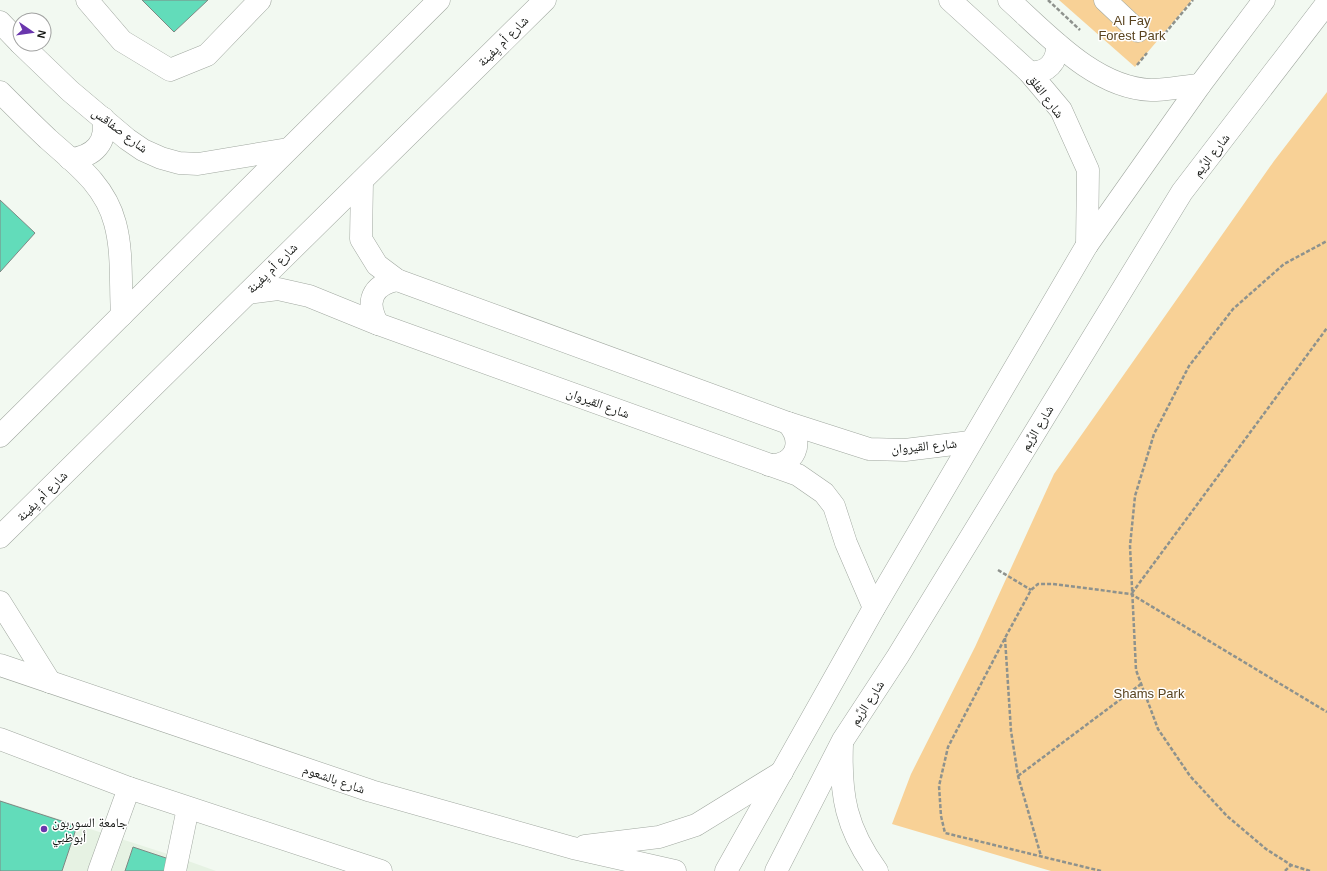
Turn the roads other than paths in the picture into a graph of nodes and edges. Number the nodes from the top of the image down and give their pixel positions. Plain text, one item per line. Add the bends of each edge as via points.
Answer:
1 (87, 0) edge
2 (260, 0) edge
3 (439, 0) edge
4 (545, 0) edge
5 (950, 0) edge
6 (1009, 0) edge
7 (1105, 0) edge
8 (1264, 0) edge
9 (1327, 3) edge
10 (1032, 10) edge
11 (0, 22) edge
12 (1138, 31) dead end
13 (12, 34) edge
14 (1057, 44) junction
15 (30, 52) edge
16 (1029, 72) junction
17 (1200, 85) junction
18 (4, 103) edge
19 (103, 118) junction
20 (288, 149) junction
21 (70, 159) junction
22 (362, 181) junction
23 (1087, 244) junction
24 (398, 280) junction
25 (248, 293) junction
26 (122, 315) junction
27 (378, 324) junction
28 (788, 423) junction
29 (0, 436) edge
30 (970, 442) junction
31 (769, 465) junction
32 (3, 534) edge
33 (0, 554) edge
34 (0, 602) edge
35 (874, 608) junction
36 (0, 665) edge
37 (50, 682) junction
38 (0, 739) edge
39 (843, 740) junction
40 (783, 772) junction
41 (129, 788) junction
42 (188, 808) junction
43 (573, 848) junction
44 (99, 871) edge
45 (175, 871) edge
46 (381, 871) edge
47 (675, 871) edge
48 (726, 871) edge
49 (776, 871) edge
50 (877, 871) edge

1 - 2 main road via 122,41 170,70 207,55
3 - 20 main road
4 - 22 main road, شارع أم يِفينة
5 - 16 main road, شارع الفلق
6 - 10 main road
7 - 12 main road
8 - 17 main road
9 - 39 main road, شارع الرِّيم via 1182,192 898,656
10 - 14 main road
11 - 13 main road, شارع صفاقس
14 - 16 main road via 1057,52 1050,67 1043,71
14 - 17 main road via 1090,69 1122,85 1151,90
15 - 19 main road, شارع صفاقس via 70,91
16 - 23 main road, شارع الفلق via 1061,110 1088,170
17 - 23 main road
18 - 21 main road
19 - 20 main road, شارع صفاقس via 143,150 179,163 216,162
19 - 21 main road via 104,136 95,151 87,156
20 - 26 main road
21 - 26 main road via 94,182 110,208 118,241
22 - 24 main road, شارع القيروان via 361,239 377,264
22 - 25 main road, شارع أم يِفينة
23 - 30 main road
24 - 27 main road via 379,287 373,296 371,306
24 - 28 main road, شارع القيروان
25 - 27 main road, شارع القيروان via 278,290 309,296
25 - 32 main road, شارع أم يِفينة
26 - 29 main road
27 - 31 main road, شارع القيروان
28 - 30 main road, شارع القيروان via 869,449 906,450
28 - 31 main road via 794,430 797,448 786,462 778,466
30 - 35 main road
31 - 35 main road, شارع القيروان via 798,475 824,493 834,506 846,543
32 - 33 main road
34 - 37 main road
35 - 40 main road
36 - 37 main road, شارع بالشعوم
37 - 43 main road, شارع بالشعوم via 371,791
38 - 41 main road
39 - 49 main road, شارع الرِّيم
39 - 50 main road via 845,806 856,839
40 - 43 main road via 696,825 659,837
40 - 48 main road
41 - 42 main road
41 - 44 main road
42 - 45 main road
42 - 46 main road
43 - 47 main road, شارع بالشعوم

